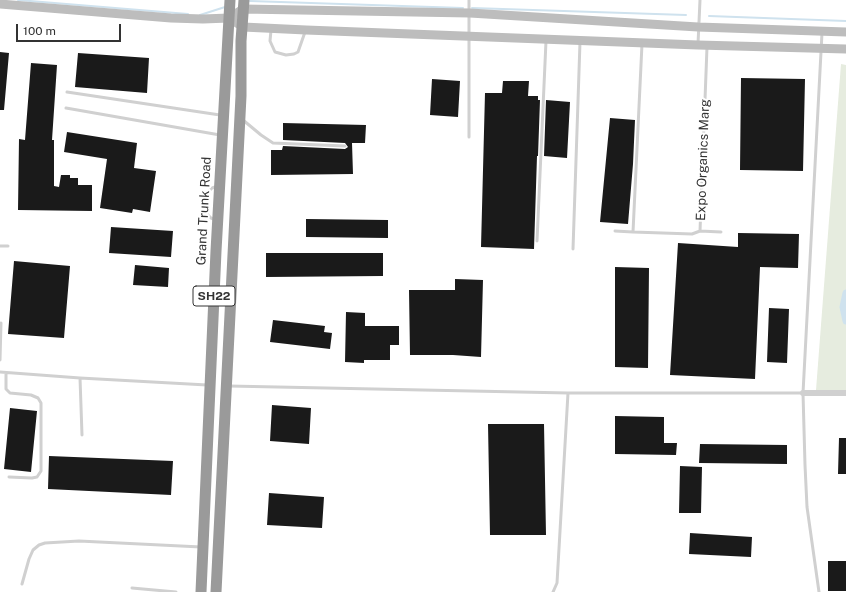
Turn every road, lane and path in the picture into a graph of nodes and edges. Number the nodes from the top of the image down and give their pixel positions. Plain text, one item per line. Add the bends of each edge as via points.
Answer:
1 (230, 0) edge
2 (469, 0) edge
3 (700, 0) edge
4 (0, 4) edge
5 (243, 4) edge
6 (470, 13) junction
7 (229, 18) junction
8 (243, 27) junction
9 (698, 27) junction
10 (271, 28) junction
11 (306, 30) junction
12 (822, 32) junction
13 (846, 32) edge
14 (469, 37) junction
15 (546, 39) junction
16 (580, 40) junction
17 (642, 42) junction
18 (703, 45) junction
19 (822, 48) junction
20 (846, 49) edge
21 (67, 92) dead end
22 (66, 108) dead end
23 (224, 115) junction
24 (240, 118) junction
25 (222, 136) junction
26 (469, 136) dead end
27 (345, 146) dead end
28 (237, 180) junction
29 (220, 182) junction
30 (615, 231) dead end
31 (700, 231) junction
32 (633, 232) junction
33 (721, 232) dead end
34 (537, 241) dead end
35 (0, 246) edge
36 (8, 246) dead end
37 (573, 249) dead end
38 (216, 251) junction
39 (233, 252) junction
40 (2, 322) dead end
41 (0, 360) edge
42 (0, 372) edge
43 (6, 373) junction
44 (80, 378) junction
45 (218, 386) junction
46 (568, 393) junction
47 (803, 393) junction
48 (846, 394) edge
49 (82, 435) dead end
50 (9, 477) dead end
51 (203, 547) junction
52 (22, 584) dead end
53 (132, 588) dead end
54 (176, 592) edge
55 (201, 592) edge
56 (216, 592) edge
57 (553, 592) edge
58 (819, 592) edge

1 - 7 highway, Grand Trunk Road / SH22
2 - 6 lane
3 - 9 lane, Expo Organics Marg
4 - 7 street via 171,18
5 - 6 street
5 - 7 street
5 - 8 highway, Grand Trunk Road / SH22
6 - 9 street
6 - 14 lane
7 - 8 street
7 - 23 highway, Grand Trunk Road / SH22
8 - 10 street
8 - 24 highway, Grand Trunk Road / SH22
9 - 12 street
9 - 18 lane, Expo Organics Marg
10 - 11 street
10 - 11 lane via 270,42 275,52 286,55 298,52
11 - 14 street
12 - 13 street
12 - 19 lane
14 - 15 street
14 - 26 lane
15 - 16 street
15 - 34 lane
16 - 17 street
16 - 37 lane
17 - 18 street
17 - 32 lane
18 - 19 street
18 - 31 lane, Expo Organics Marg
19 - 20 street
19 - 47 lane
21 - 23 lane
22 - 25 lane
23 - 25 highway, Grand Trunk Road / SH22
24 - 27 lane via 273,143
24 - 28 highway, Grand Trunk Road / SH22
25 - 29 highway, Grand Trunk Road / SH22
28 - 29 highway
28 - 39 highway, Grand Trunk Road / SH22
29 - 38 highway, Grand Trunk Road / SH22
30 - 32 lane, Expo Organics Marg
31 - 32 lane, Expo Organics Marg via 692,234
31 - 33 lane
35 - 36 lane
38 - 39 highway
38 - 45 highway, Grand Trunk Road / SH22
39 - 45 highway, Grand Trunk Road / SH22
40 - 41 lane
42 - 43 lane
43 - 44 lane
43 - 50 lane via 6,389 10,393 31,395 38,398 41,403 41,471 37,477 32,478
44 - 45 lane
44 - 49 lane
45 - 46 lane
45 - 51 highway, Grand Trunk Road / SH22
45 - 56 highway, Grand Trunk Road / SH22
46 - 47 lane
46 - 57 lane via 557,583
47 - 48 street
47 - 58 lane via 807,507
51 - 52 lane via 79,541 45,542 38,545 29,559
51 - 55 highway, Grand Trunk Road / SH22
53 - 54 lane

